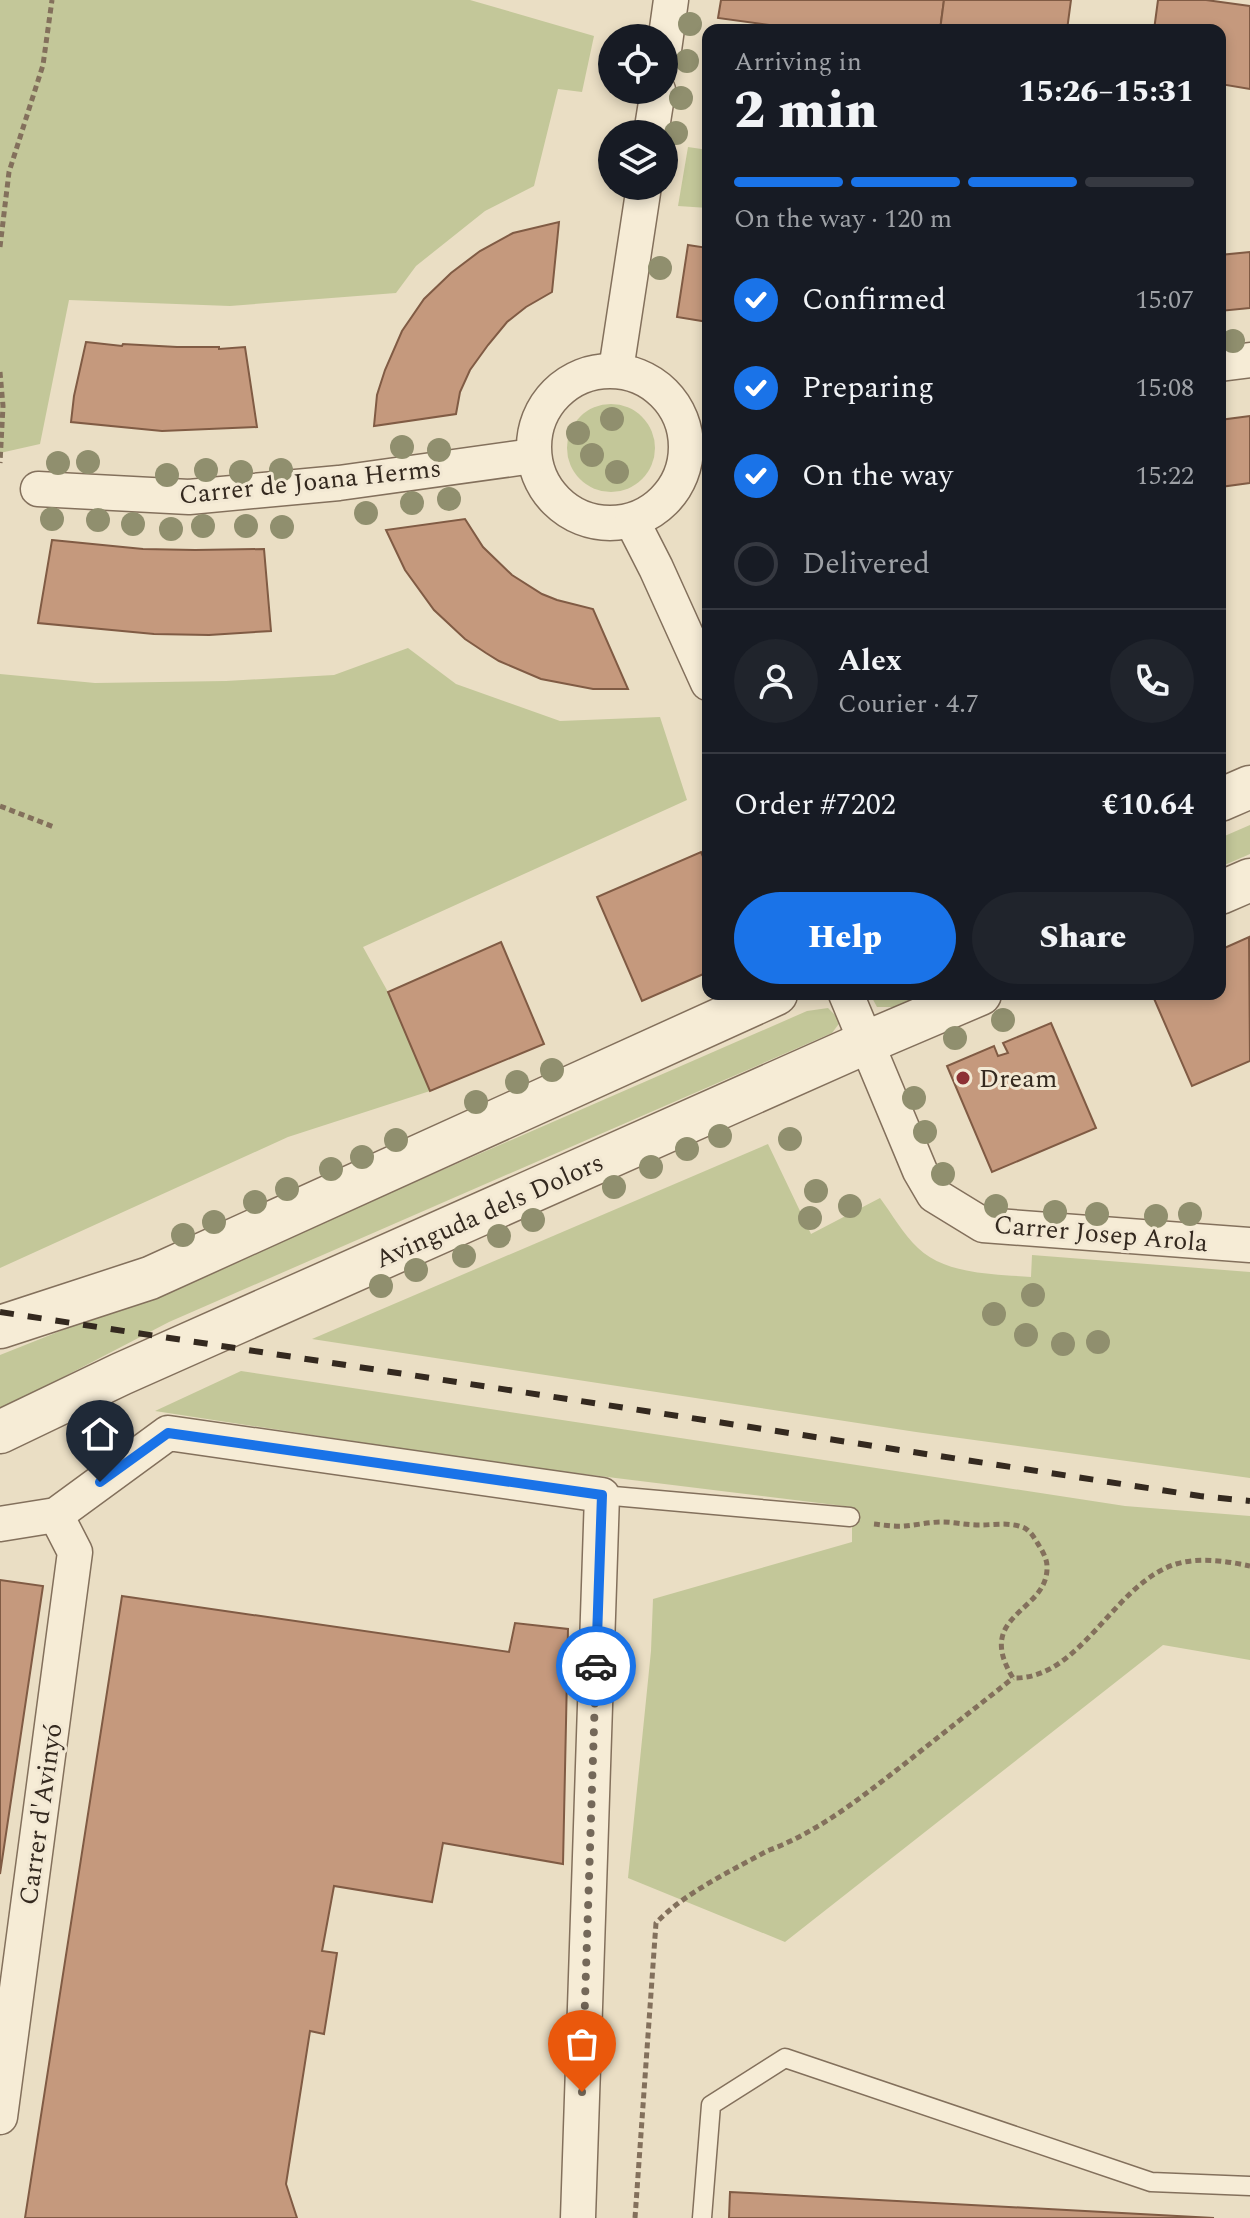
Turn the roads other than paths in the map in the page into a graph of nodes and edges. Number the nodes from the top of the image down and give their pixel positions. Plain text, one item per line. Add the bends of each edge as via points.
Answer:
1 (671, 0) edge
2 (668, 24) edge
3 (642, 200) edge
4 (1250, 360) edge
5 (1226, 363) edge
6 (616, 370) junction
7 (697, 437) edge
8 (533, 456) junction
9 (38, 489) dead end
10 (632, 521) junction
11 (702, 670) edge
12 (1250, 787) edge
13 (1226, 797) edge
14 (1250, 880) edge
15 (1226, 890) edge
16 (763, 1000) edge
17 (848, 1000) edge
18 (966, 1000) edge
19 (865, 1043) junction
20 (1250, 1245) edge
21 (0, 1327) edge
22 (0, 1432) edge
23 (602, 1495) junction
24 (56, 1515) junction
25 (850, 1517) road end
26 (0, 1524) edge
27 (0, 2117) edge
28 (1250, 2186) edge
29 (578, 2218) edge
30 (702, 2218) edge

1 - 2 street
3 - 6 street
4 - 5 street
6 - 7 street via 642,377 663,392
6 - 8 street via 582,375 554,393 536,422
7 - 10 street via 668,497
8 - 9 street, Carrer de Joana Herms via 189,497
8 - 10 street via 541,482 557,503 579,518 606,524
10 - 11 street
12 - 13 street
14 - 15 street
16 - 21 street via 150,1278
17 - 19 street, Carrer Josep Arola
18 - 19 street, Avinguda dels Dolors
19 - 20 street, Carrer Josep Arola via 934,1195 983,1225
19 - 22 street, Avinguda dels Dolors
23 - 24 street via 168,1433
23 - 25 lane
23 - 29 street
24 - 26 street
24 - 27 street, Carrer d'Avinyó via 75,1552
28 - 30 lane via 1151,2182 785,2058 711,2105

